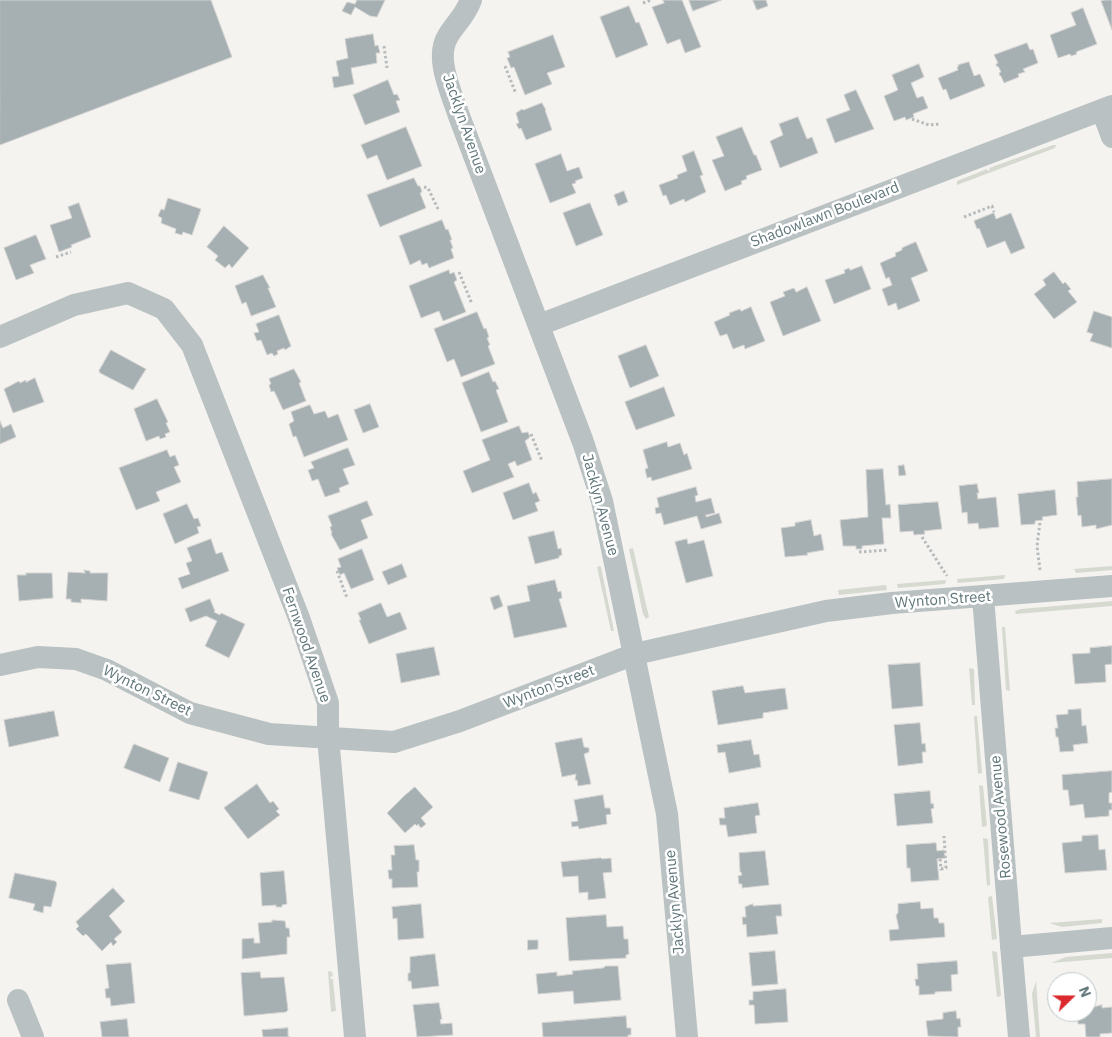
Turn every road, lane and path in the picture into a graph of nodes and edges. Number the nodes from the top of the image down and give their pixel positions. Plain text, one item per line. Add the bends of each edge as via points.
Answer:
1 (471, 0) edge
2 (651, 0) edge
3 (643, 3) dead end
4 (384, 46) dead end
5 (505, 66) dead end
6 (387, 68) dead end
7 (516, 94) dead end
8 (1107, 108) edge
9 (912, 119) dead end
10 (940, 124) dead end
11 (1112, 137) edge
12 (424, 188) dead end
13 (439, 211) dead end
14 (994, 212) dead end
15 (964, 217) dead end
16 (71, 252) dead end
17 (56, 257) dead end
18 (459, 272) dead end
19 (472, 304) dead end
20 (539, 325) junction
21 (0, 337) edge
22 (531, 434) dead end
23 (542, 461) dead end
24 (1040, 522) dead end
25 (922, 537) dead end
26 (888, 550) dead end
27 (859, 552) dead end
28 (1040, 570) dead end
29 (337, 571) dead end
30 (948, 577) dead end
31 (1112, 586) edge
32 (983, 597) junction
33 (347, 598) dead end
34 (635, 654) junction
35 (0, 665) edge
36 (328, 737) junction
37 (944, 836) dead end
38 (940, 860) dead end
39 (1112, 938) edge
40 (1011, 947) junction
41 (18, 1000) dead end
42 (33, 1037) edge
43 (355, 1037) edge
44 (686, 1037) edge
45 (1020, 1037) edge

1 - 20 street, Jacklyn Avenue via 465,15 446,38 443,65 459,116
2 - 3 path
4 - 6 path
5 - 7 path
8 - 11 street
8 - 20 street, Shadowlawn Boulevard
9 - 10 path via 929,125
12 - 13 path via 431,192
14 - 15 path via 992,206
16 - 17 path
18 - 19 path
20 - 34 street, Jacklyn Avenue via 597,482
21 - 36 street, Fernwood Avenue via 74,305 128,293 164,309 192,345 299,618 328,703
22 - 23 path
24 - 28 path via 1037,546
25 - 30 path
26 - 27 path
29 - 33 path
31 - 32 street, Wynton Street
32 - 34 street, Wynton Street via 832,611
32 - 40 street, Rosewood Avenue
34 - 36 street, Wynton Street via 460,721 394,742
34 - 44 street, Jacklyn Avenue via 667,814
35 - 36 street, Wynton Street via 38,657 76,659 107,670 190,713 269,734
36 - 43 street, Fernwood Avenue
37 - 38 path via 946,868 941,869
39 - 40 street
40 - 45 street, Rosewood Avenue
41 - 42 street

